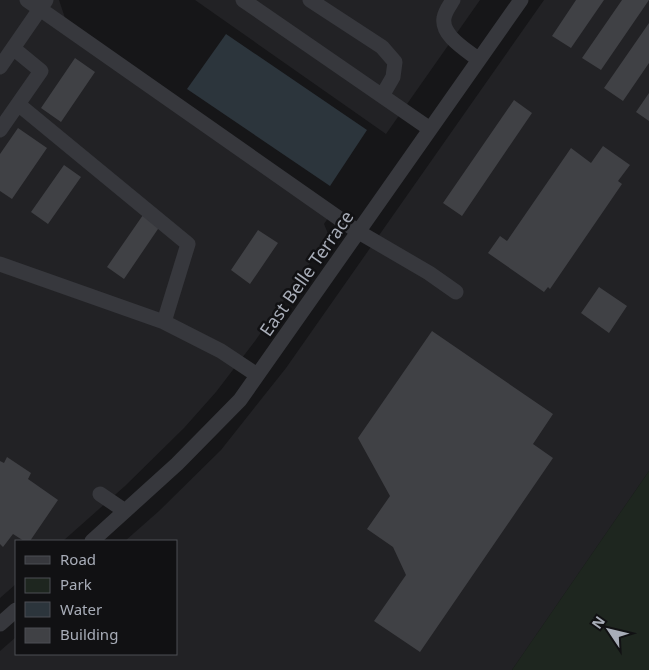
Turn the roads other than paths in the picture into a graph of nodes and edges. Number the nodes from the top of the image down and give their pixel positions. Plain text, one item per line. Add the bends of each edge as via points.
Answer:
1 (27, 0) edge
2 (243, 0) edge
3 (310, 0) edge
4 (453, 0) edge
5 (521, 0) edge
6 (43, 4) edge
7 (262, 5) edge
8 (13, 48) junction
9 (479, 60) junction
10 (0, 67) edge
11 (382, 96) junction
12 (18, 104) junction
13 (430, 129) junction
14 (0, 130) edge
15 (357, 231) junction
16 (0, 264) edge
17 (456, 292) dead end
18 (164, 322) junction
19 (257, 375) junction
20 (100, 494) dead end
21 (125, 511) junction
22 (93, 540) edge
23 (15, 611) edge
24 (0, 624) edge

1 - 6 street
2 - 7 street
3 - 11 street via 382,47 394,62 393,77
4 - 9 street via 446,10 444,27 455,41
5 - 9 street, East Belle Terrace
6 - 8 street
6 - 15 street
7 - 11 street
8 - 10 street
8 - 12 street via 41,71
9 - 13 street, East Belle Terrace
11 - 13 street
12 - 14 street
12 - 18 street via 188,244
13 - 15 street, East Belle Terrace
15 - 17 street
15 - 19 street, East Belle Terrace
16 - 18 street
18 - 19 street via 221,351
19 - 21 street, East Belle Terrace via 240,400
20 - 21 street
21 - 22 street, East Belle Terrace
23 - 24 street

